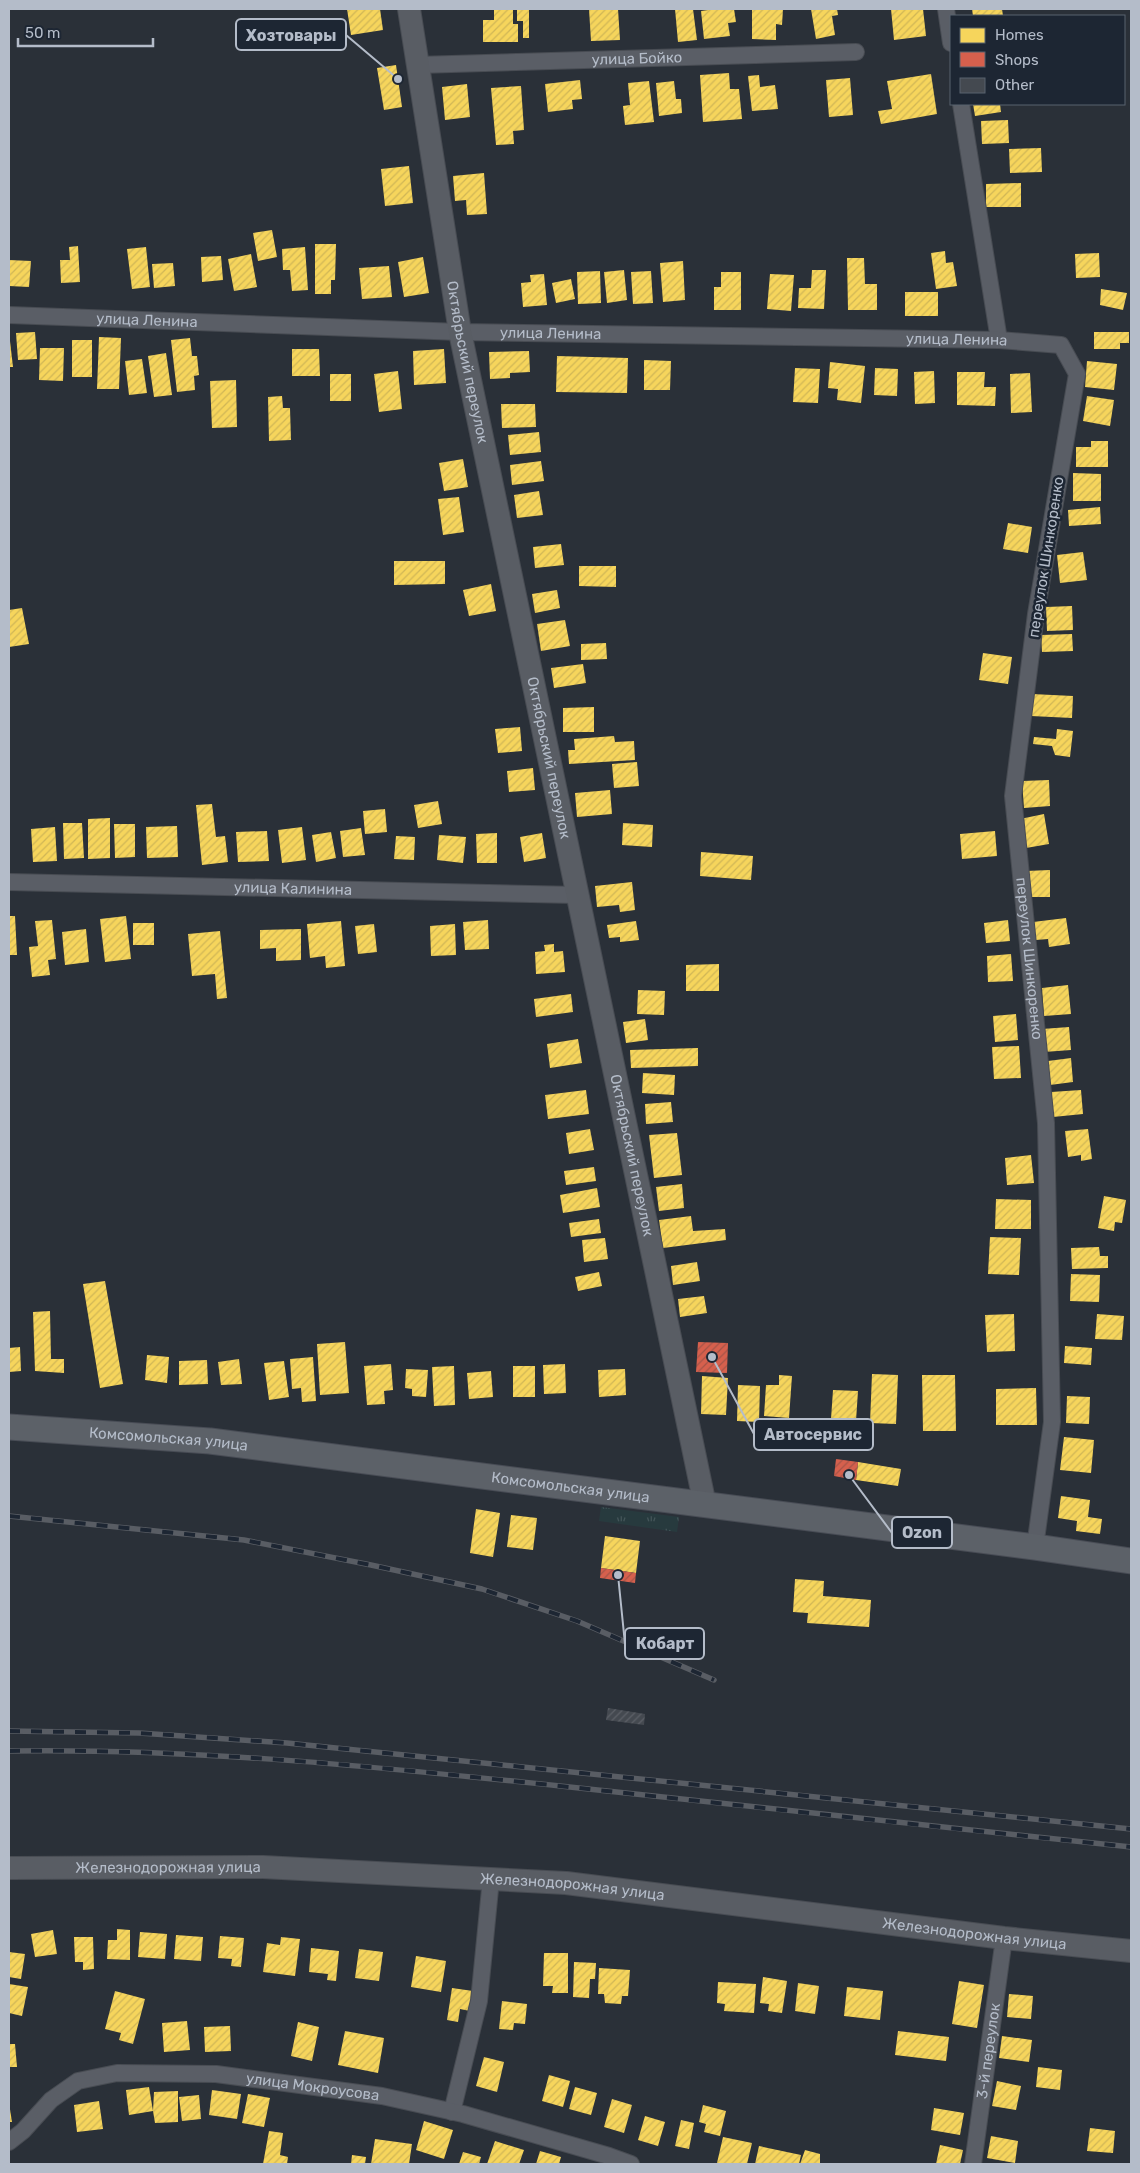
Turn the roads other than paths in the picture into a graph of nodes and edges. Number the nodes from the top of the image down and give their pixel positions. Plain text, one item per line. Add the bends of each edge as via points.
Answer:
1 (409, 9) edge
2 (946, 9) edge
3 (950, 36) edge
4 (856, 52) dead end
5 (418, 65) junction
6 (961, 105) edge
7 (9, 315) edge
8 (460, 332) junction
9 (999, 340) junction
10 (1077, 374) joint
11 (9, 882) edge
12 (576, 895) junction
13 (9, 1427) edge
14 (705, 1505) junction
15 (1035, 1547) junction
16 (1131, 1561) edge
17 (9, 1868) edge
18 (491, 1879) junction
19 (1004, 1938) junction
20 (1131, 1950) edge
21 (452, 2112) junction
22 (9, 2142) edge
23 (631, 2164) edge
24 (973, 2164) edge

1 - 5 street, Октябрьский переулок
2 - 3 street
4 - 5 street, улица Бойко
5 - 8 street, Октябрьский переулок
6 - 9 street
7 - 8 street, улица Ленина
8 - 9 street, улица Ленина
8 - 12 street, Октябрьский переулок
9 - 10 street, улица Ленина via 1061,345
10 - 15 street, переулок Шинкоренко via 1036,614 1013,796 1046,1123 1052,1422
11 - 12 street, улица Калинина
12 - 14 street, Октябрьский переулок
13 - 14 main road, Комсомольская улица via 210,1441
14 - 15 main road, Комсомольская улица
15 - 16 main road, Комсомольская улица
17 - 18 street, Железнодорожная улица via 263,1867
18 - 19 street, Железнодорожная улица via 566,1883
18 - 21 street via 479,2001
19 - 20 street, Железнодорожная улица
19 - 24 street, 3-й переулок
21 - 22 street, улица Мокроусова via 382,2096 216,2074 117,2073 78,2081 51,2100
21 - 23 street, улица Мокроусова

